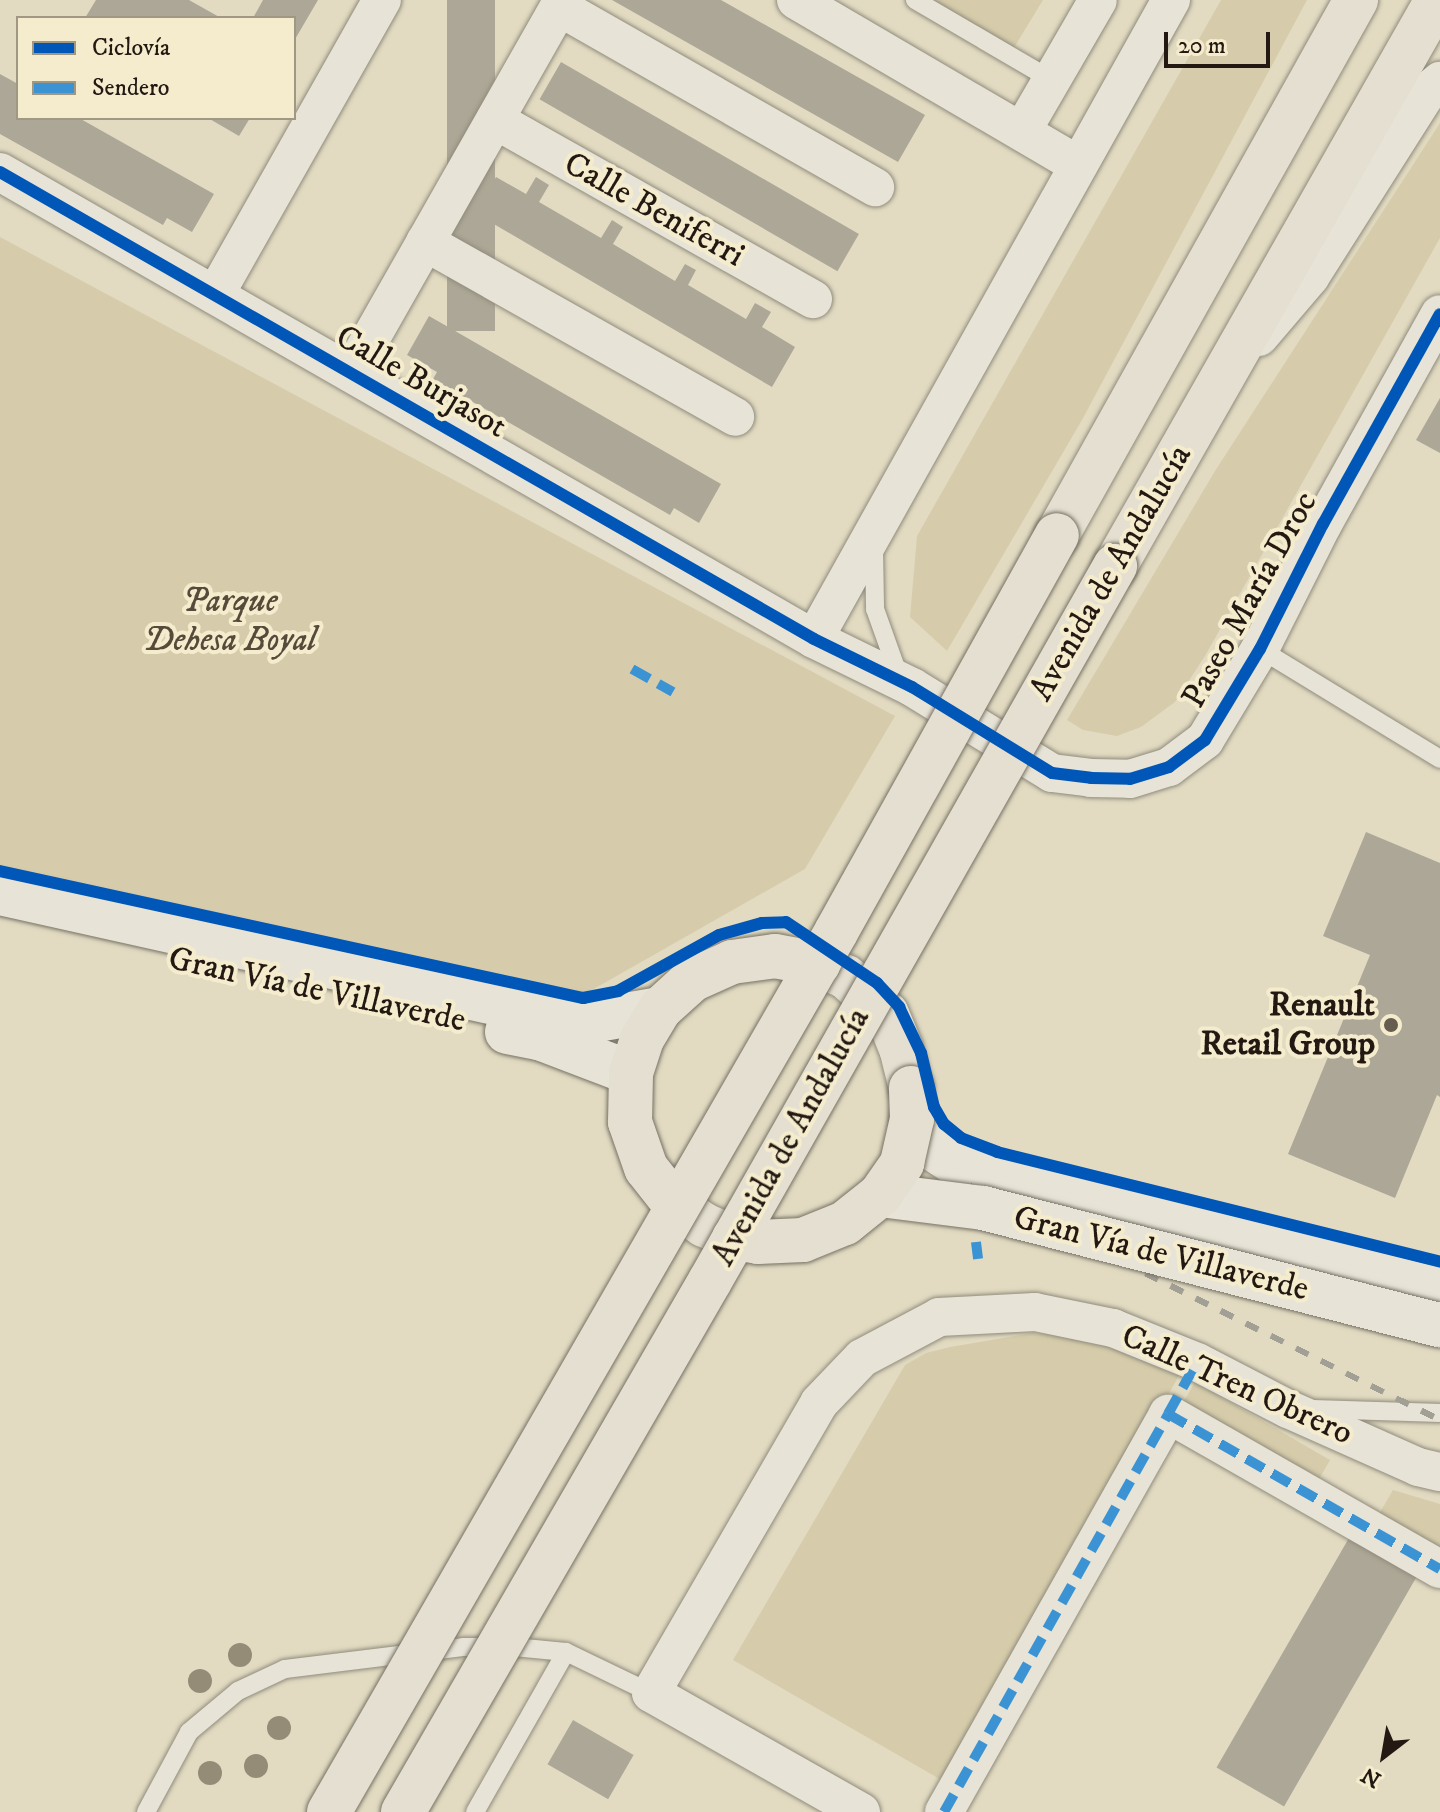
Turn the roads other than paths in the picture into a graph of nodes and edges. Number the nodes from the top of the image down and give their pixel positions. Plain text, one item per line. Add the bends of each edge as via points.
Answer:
1 (382, 0) edge
2 (796, 0) edge
3 (915, 0) edge
4 (1098, 0) edge
5 (1171, 0) edge
6 (1356, 0) edge
7 (1437, 0) edge
8 (561, 4) edge
9 (1052, 80) junction
10 (1440, 81) edge
11 (495, 120) junction
12 (1022, 131) junction
13 (1077, 164) junction
14 (0, 172) edge
15 (875, 187) dead end
16 (425, 242) junction
17 (215, 295) junction
18 (813, 299) dead end
19 (1440, 314) edge
20 (351, 373) junction
21 (1223, 378) junction
22 (735, 417) dead end
23 (873, 532) junction
24 (814, 639) junction
25 (1260, 649) junction
26 (901, 682) junction
27 (1440, 759) edge
28 (0, 893) edge
29 (0, 922) edge
30 (818, 964) junction
31 (871, 996) junction
32 (660, 1009) junction
33 (631, 1073) junction
34 (912, 1119) junction
35 (880, 1195) junction
36 (676, 1206) junction
37 (734, 1238) junction
38 (1440, 1290) edge
39 (1440, 1325) edge
40 (1197, 1362) junction
41 (1288, 1409) junction
42 (1440, 1413) edge
43 (1168, 1414) junction
44 (1440, 1472) edge
45 (1440, 1569) edge
46 (566, 1652) junction
47 (651, 1693) junction
48 (146, 1812) edge
49 (329, 1812) edge
50 (403, 1812) edge
51 (475, 1812) edge
52 (861, 1812) edge
53 (944, 1812) edge

1 - 17 street
2 - 12 street
3 - 9 lane
4 - 9 street
5 - 13 street
6 - 30 main road, Avenida de Andalucía, bridge
7 - 21 main road, Avenida de Andalucía
8 - 11 street
8 - 15 street
9 - 12 street
10 - 21 street via 1428,91 1310,277
11 - 16 street
11 - 18 street, Calle Beniferri
12 - 13 street
13 - 23 street
14 - 17 street, Calle Burjasot
16 - 20 street
16 - 22 street
17 - 20 street, Calle Burjasot
19 - 25 street, Paseo María Droc
20 - 24 street, Calle Burjasot
21 - 31 main road, Avenida de Andalucía, bridge
23 - 24 street
23 - 26 lane via 875,609
24 - 26 street, Paseo María Droc
25 - 26 street, Paseo María Droc via 1205,740 1169,767 1130,779 1052,773
25 - 27 lane
28 - 32 street, Gran Vía de Villaverde, bridge via 548,1015 597,1020
29 - 33 street, Gran Vía de Villaverde, bridge via 542,1039
30 - 31 main road
30 - 32 main road, bridge via 775,956 732,962 692,980
30 - 36 main road, Avenida de Andalucía, bridge
31 - 34 main road, bridge via 887,1014 901,1048
31 - 37 main road, Avenida de Andalucía, bridge
32 - 33 main road, bridge via 642,1039
33 - 36 main road, bridge via 630,1122 646,1168
34 - 35 main road, bridge via 902,1163
34 - 38 street, Gran Vía de Villaverde via 927,1145 953,1162 992,1176
35 - 37 main road, bridge via 845,1223 803,1240
35 - 39 street, Gran Vía de Villaverde, bridge via 983,1208
36 - 37 main road
36 - 49 main road, Avenida de Andalucía, bridge
37 - 50 main road, Avenida de Andalucía, bridge
40 - 41 street, Calle Tren Obrero
40 - 43 street
40 - 47 street, Calle Tren Obrero via 1113,1328 1035,1312 939,1317 862,1358 819,1403
41 - 42 lane
41 - 44 street, Calle Tren Obrero
43 - 45 street
43 - 53 street
46 - 47 lane
46 - 48 lane via 463,1647 285,1669 238,1691 189,1732
46 - 51 lane
47 - 52 street

